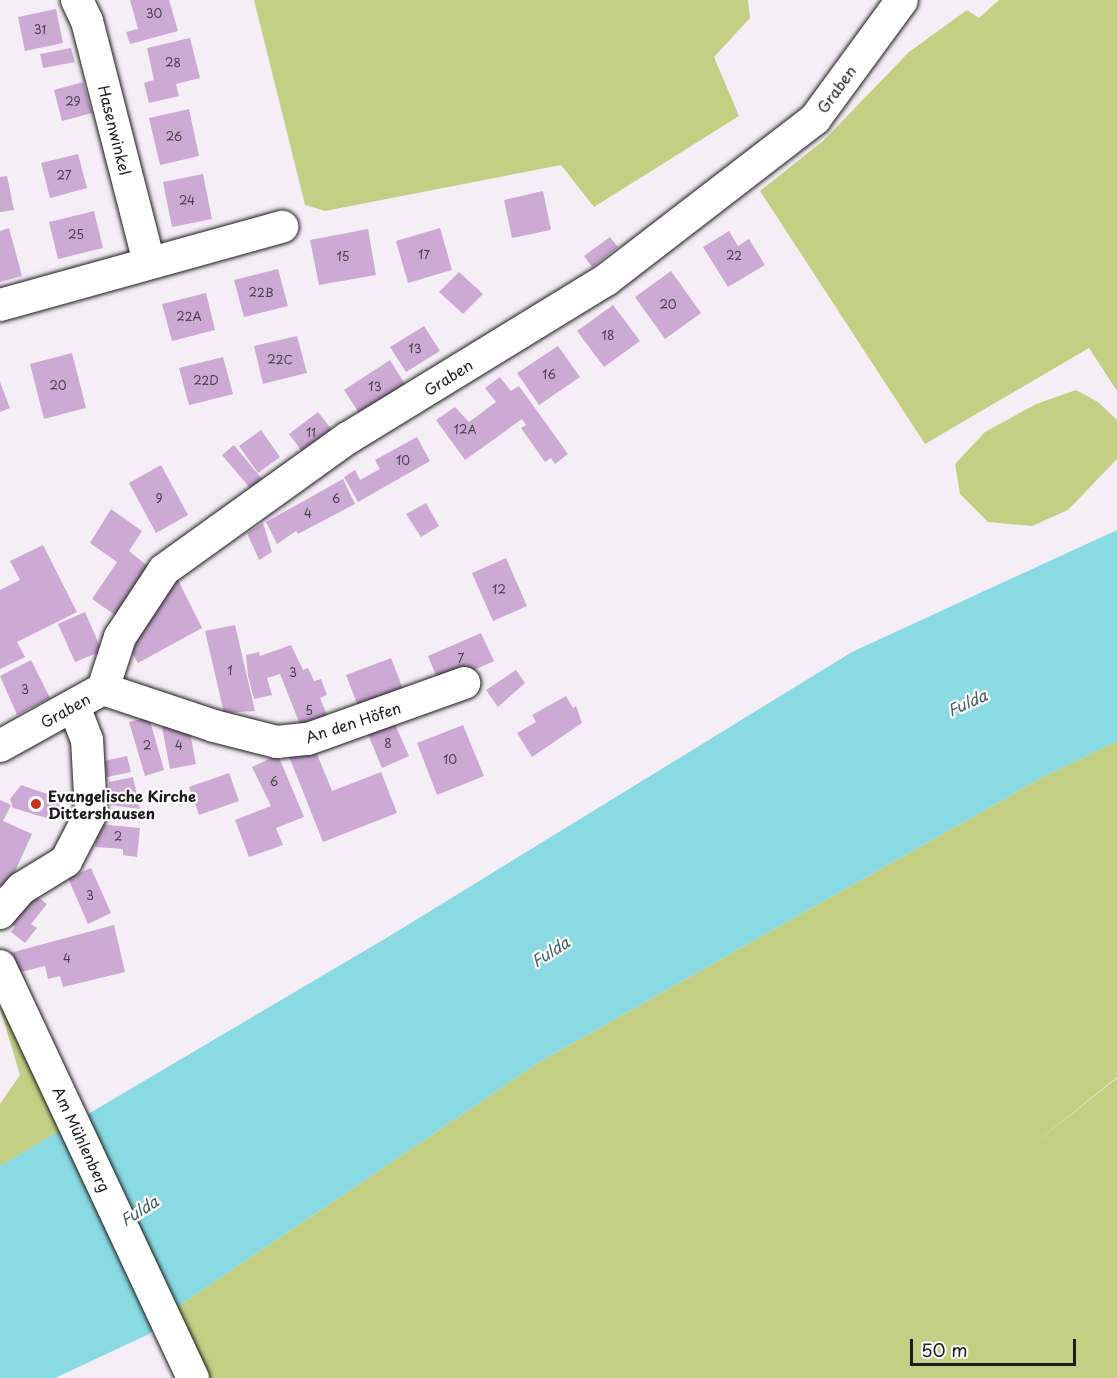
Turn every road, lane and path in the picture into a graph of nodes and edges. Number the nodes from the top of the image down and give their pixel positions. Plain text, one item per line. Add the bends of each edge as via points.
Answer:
1 (77, 0) edge
2 (902, 0) edge
3 (282, 227) dead end
4 (149, 262) junction
5 (0, 305) edge
6 (464, 683) dead end
7 (103, 689) junction
8 (74, 706) junction
9 (0, 746) edge
10 (0, 913) edge
11 (4, 975) edge
12 (193, 1378) edge

1 - 4 street, Hasenwinkel via 87,21
2 - 7 street, Graben via 814,119 745,176 606,280 348,438 164,570 120,637
3 - 4 street
4 - 5 street
6 - 7 street, An den Höfen via 308,739 277,742 214,726
7 - 8 street, Graben
8 - 9 street, Graben
8 - 10 street via 87,740 90,813 66,861 22,888
11 - 12 street, Am Mühlenberg

